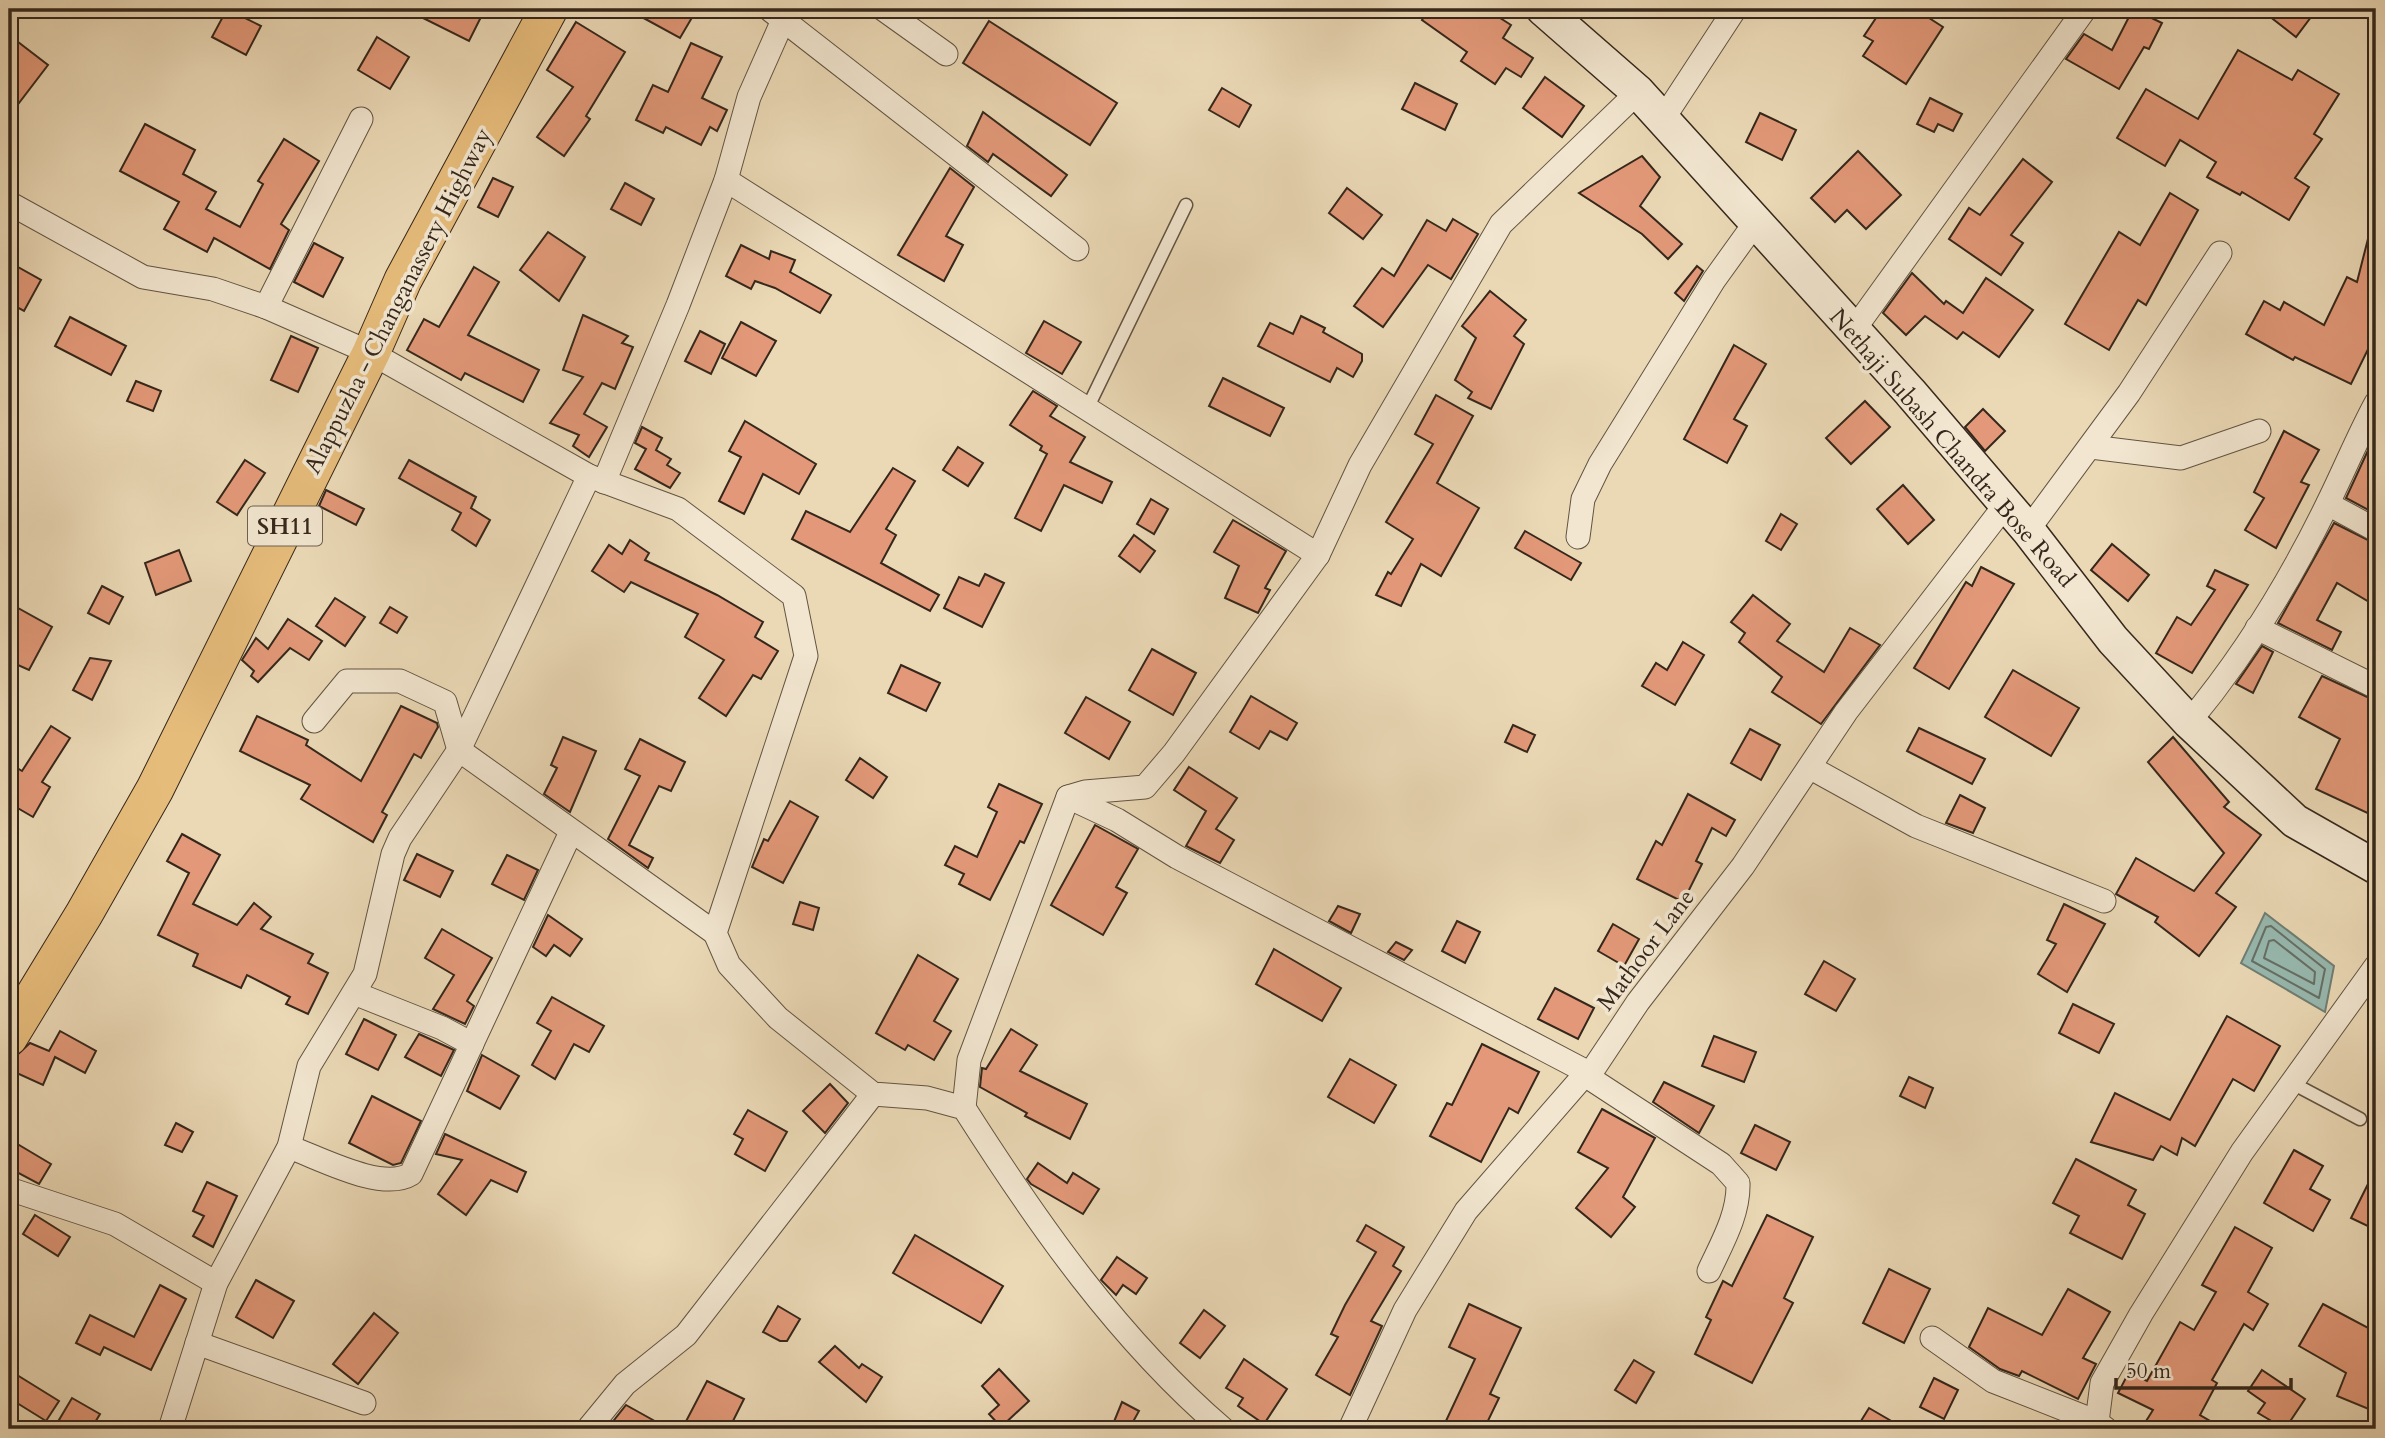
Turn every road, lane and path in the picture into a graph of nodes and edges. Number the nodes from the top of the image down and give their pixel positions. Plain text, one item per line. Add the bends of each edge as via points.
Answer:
1 (549, 9) edge
2 (883, 9) edge
3 (1543, 9) edge
4 (1735, 9) edge
5 (2085, 9) edge
6 (780, 12) edge
7 (946, 54) dead end
8 (1638, 92) junction
9 (361, 119) dead end
10 (1663, 119) junction
11 (726, 180) junction
12 (9, 203) edge
13 (1186, 205) dead end
14 (1755, 223) junction
15 (1077, 249) dead end
16 (2220, 253) dead end
17 (266, 307) junction
18 (1853, 331) junction
19 (371, 353) junction
20 (2376, 403) edge
21 (1087, 409) junction
22 (2259, 431) dead end
23 (2091, 447) junction
24 (597, 479) junction
25 (2006, 504) junction
26 (2328, 505) junction
27 (2028, 530) junction
28 (2376, 530) edge
29 (1578, 537) dead end
30 (1318, 555) junction
31 (2257, 628) junction
32 (2376, 687) edge
33 (314, 721) dead end
34 (2189, 722) junction
35 (459, 750) junction
36 (1811, 768) junction
37 (1068, 797) junction
38 (571, 832) junction
39 (2376, 867) edge
40 (2104, 901) dead end
41 (715, 933) junction
42 (2376, 967) edge
43 (354, 993) junction
44 (9, 1037) edge
45 (472, 1044) junction
46 (1588, 1075) junction
47 (2292, 1083) junction
48 (873, 1094) junction
49 (964, 1108) junction
50 (2360, 1119) dead end
51 (289, 1147) junction
52 (9, 1189) edge
53 (1709, 1271) dead end
54 (216, 1283) junction
55 (1932, 1338) dead end
56 (197, 1343) junction
57 (364, 1403) dead end
58 (2102, 1426) edge
59 (170, 1429) edge
60 (587, 1429) edge
61 (1223, 1429) edge
62 (1350, 1429) edge

1 - 19 main road, Alappuzha - Changanassery Highway / SH11 via 403,280
2 - 7 street
3 - 8 main road, Nethaji Subash Chandra Bose Road
4 - 10 street
5 - 18 street
6 - 11 street via 749,97
6 - 15 street
8 - 10 main road, Nethaji Subash Chandra Bose Road
8 - 30 street via 1501,225 1360,465
9 - 17 street
10 - 14 main road, Nethaji Subash Chandra Bose Road
11 - 21 street
11 - 24 street via 678,305
12 - 17 street via 143,277 213,289
13 - 21 lane
14 - 18 main road, Nethaji Subash Chandra Bose Road
14 - 29 street via 1714,280 1600,464 1583,499
16 - 23 street
17 - 19 street
18 - 25 main road, Nethaji Subash Chandra Bose Road
19 - 24 street
19 - 44 main road, Alappuzha - Changanassery Highway / SH11 via 155,789
20 - 26 street
21 - 30 street
22 - 23 street via 2181,458
23 - 27 street
24 - 35 street
24 - 41 street via 677,509 794,596 806,656
25 - 27 main road, Nethaji Subash Chandra Bose Road
25 - 36 street, Mathoor Lane via 1846,712
26 - 28 street
26 - 31 street
27 - 34 main road, Nethaji Subash Chandra Bose Road via 2113,640
30 - 37 street via 1145,786
31 - 32 street
31 - 34 street
33 - 35 street via 347,681 400,681 445,702
34 - 39 main road, Nethaji Subash Chandra Bose Road via 2295,821
35 - 38 street
35 - 43 street via 393,854 365,974
36 - 40 street via 1916,825
36 - 46 street, Mathoor Lane
37 - 46 street
37 - 49 street via 969,1060
38 - 41 street
38 - 45 street
41 - 48 street via 729,965 778,1018
42 - 47 street
43 - 45 street
43 - 51 street via 309,1066
45 - 51 street via 411,1174 400,1181 381,1180
46 - 53 street via 1721,1164 1738,1183 1730,1226
46 - 62 street, Mathoor Lane via 1466,1211 1405,1310
47 - 50 lane
47 - 58 street via 2242,1152 2102,1384
48 - 49 street via 927,1098
48 - 60 street via 686,1335 625,1384
49 - 61 street via 1021,1196 1088,1286 1139,1346
51 - 54 street
52 - 54 street via 115,1224
54 - 56 street
55 - 58 street via 1993,1381
56 - 57 street
56 - 59 street

